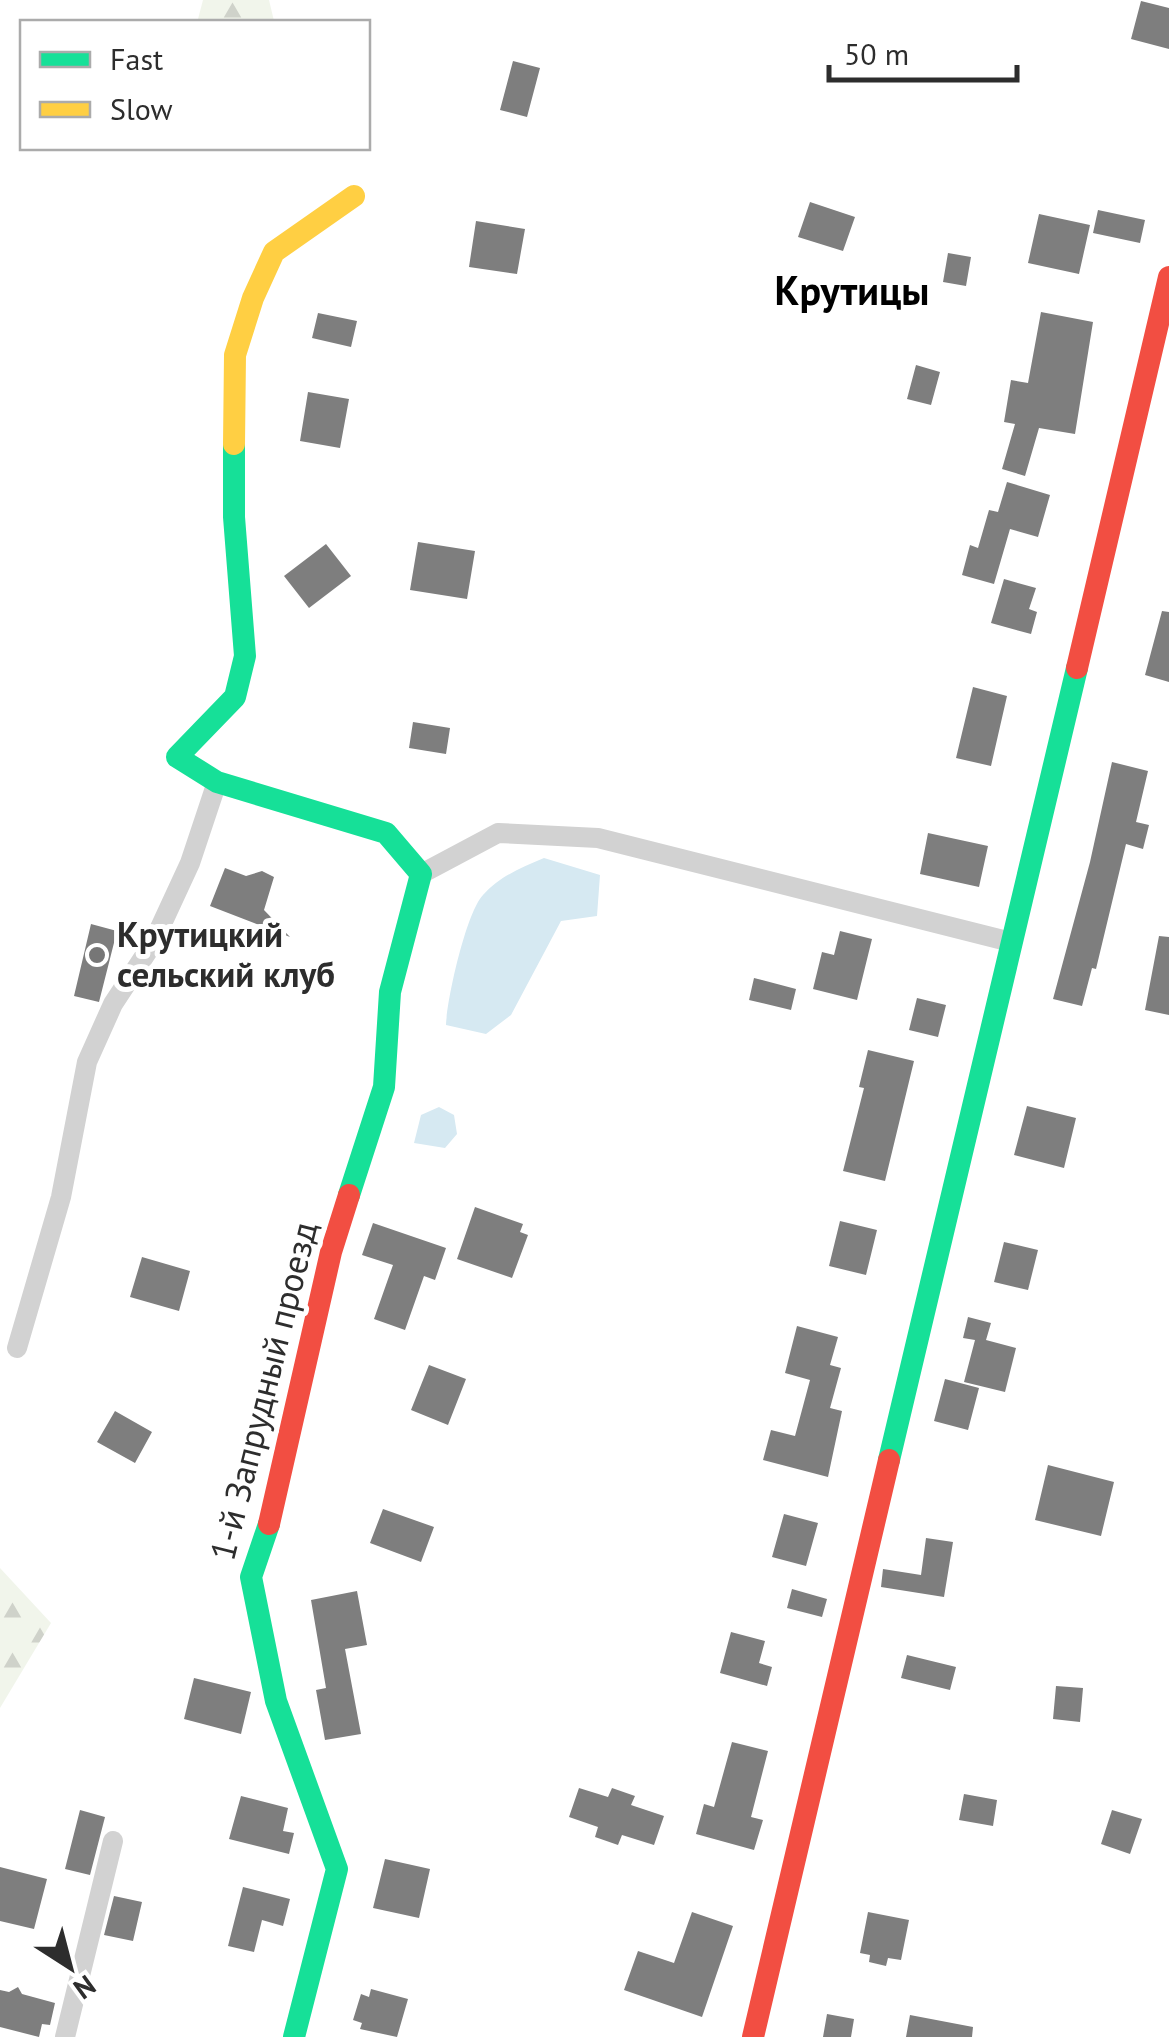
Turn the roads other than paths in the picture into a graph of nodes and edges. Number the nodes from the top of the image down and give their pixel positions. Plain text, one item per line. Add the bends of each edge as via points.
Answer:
1 (354, 196) dead end
2 (1169, 277) edge
3 (217, 782) junction
4 (422, 874) junction
5 (1012, 942) junction
6 (18, 1348) dead end
7 (112, 1841) dead end
8 (65, 2037) edge
9 (294, 2037) edge
10 (753, 2037) edge

1 - 3 street via 274,252 235,354 234,516 245,656 235,697 177,757
2 - 5 street
3 - 4 street via 386,834
3 - 6 street via 190,863 87,1062 62,1198
4 - 5 street via 498,833 598,838
4 - 9 street, 1-й Запрудный проезд via 390,992 384,1087 331,1252 276,1504 251,1577 276,1701 337,1869
5 - 10 street
7 - 8 street

